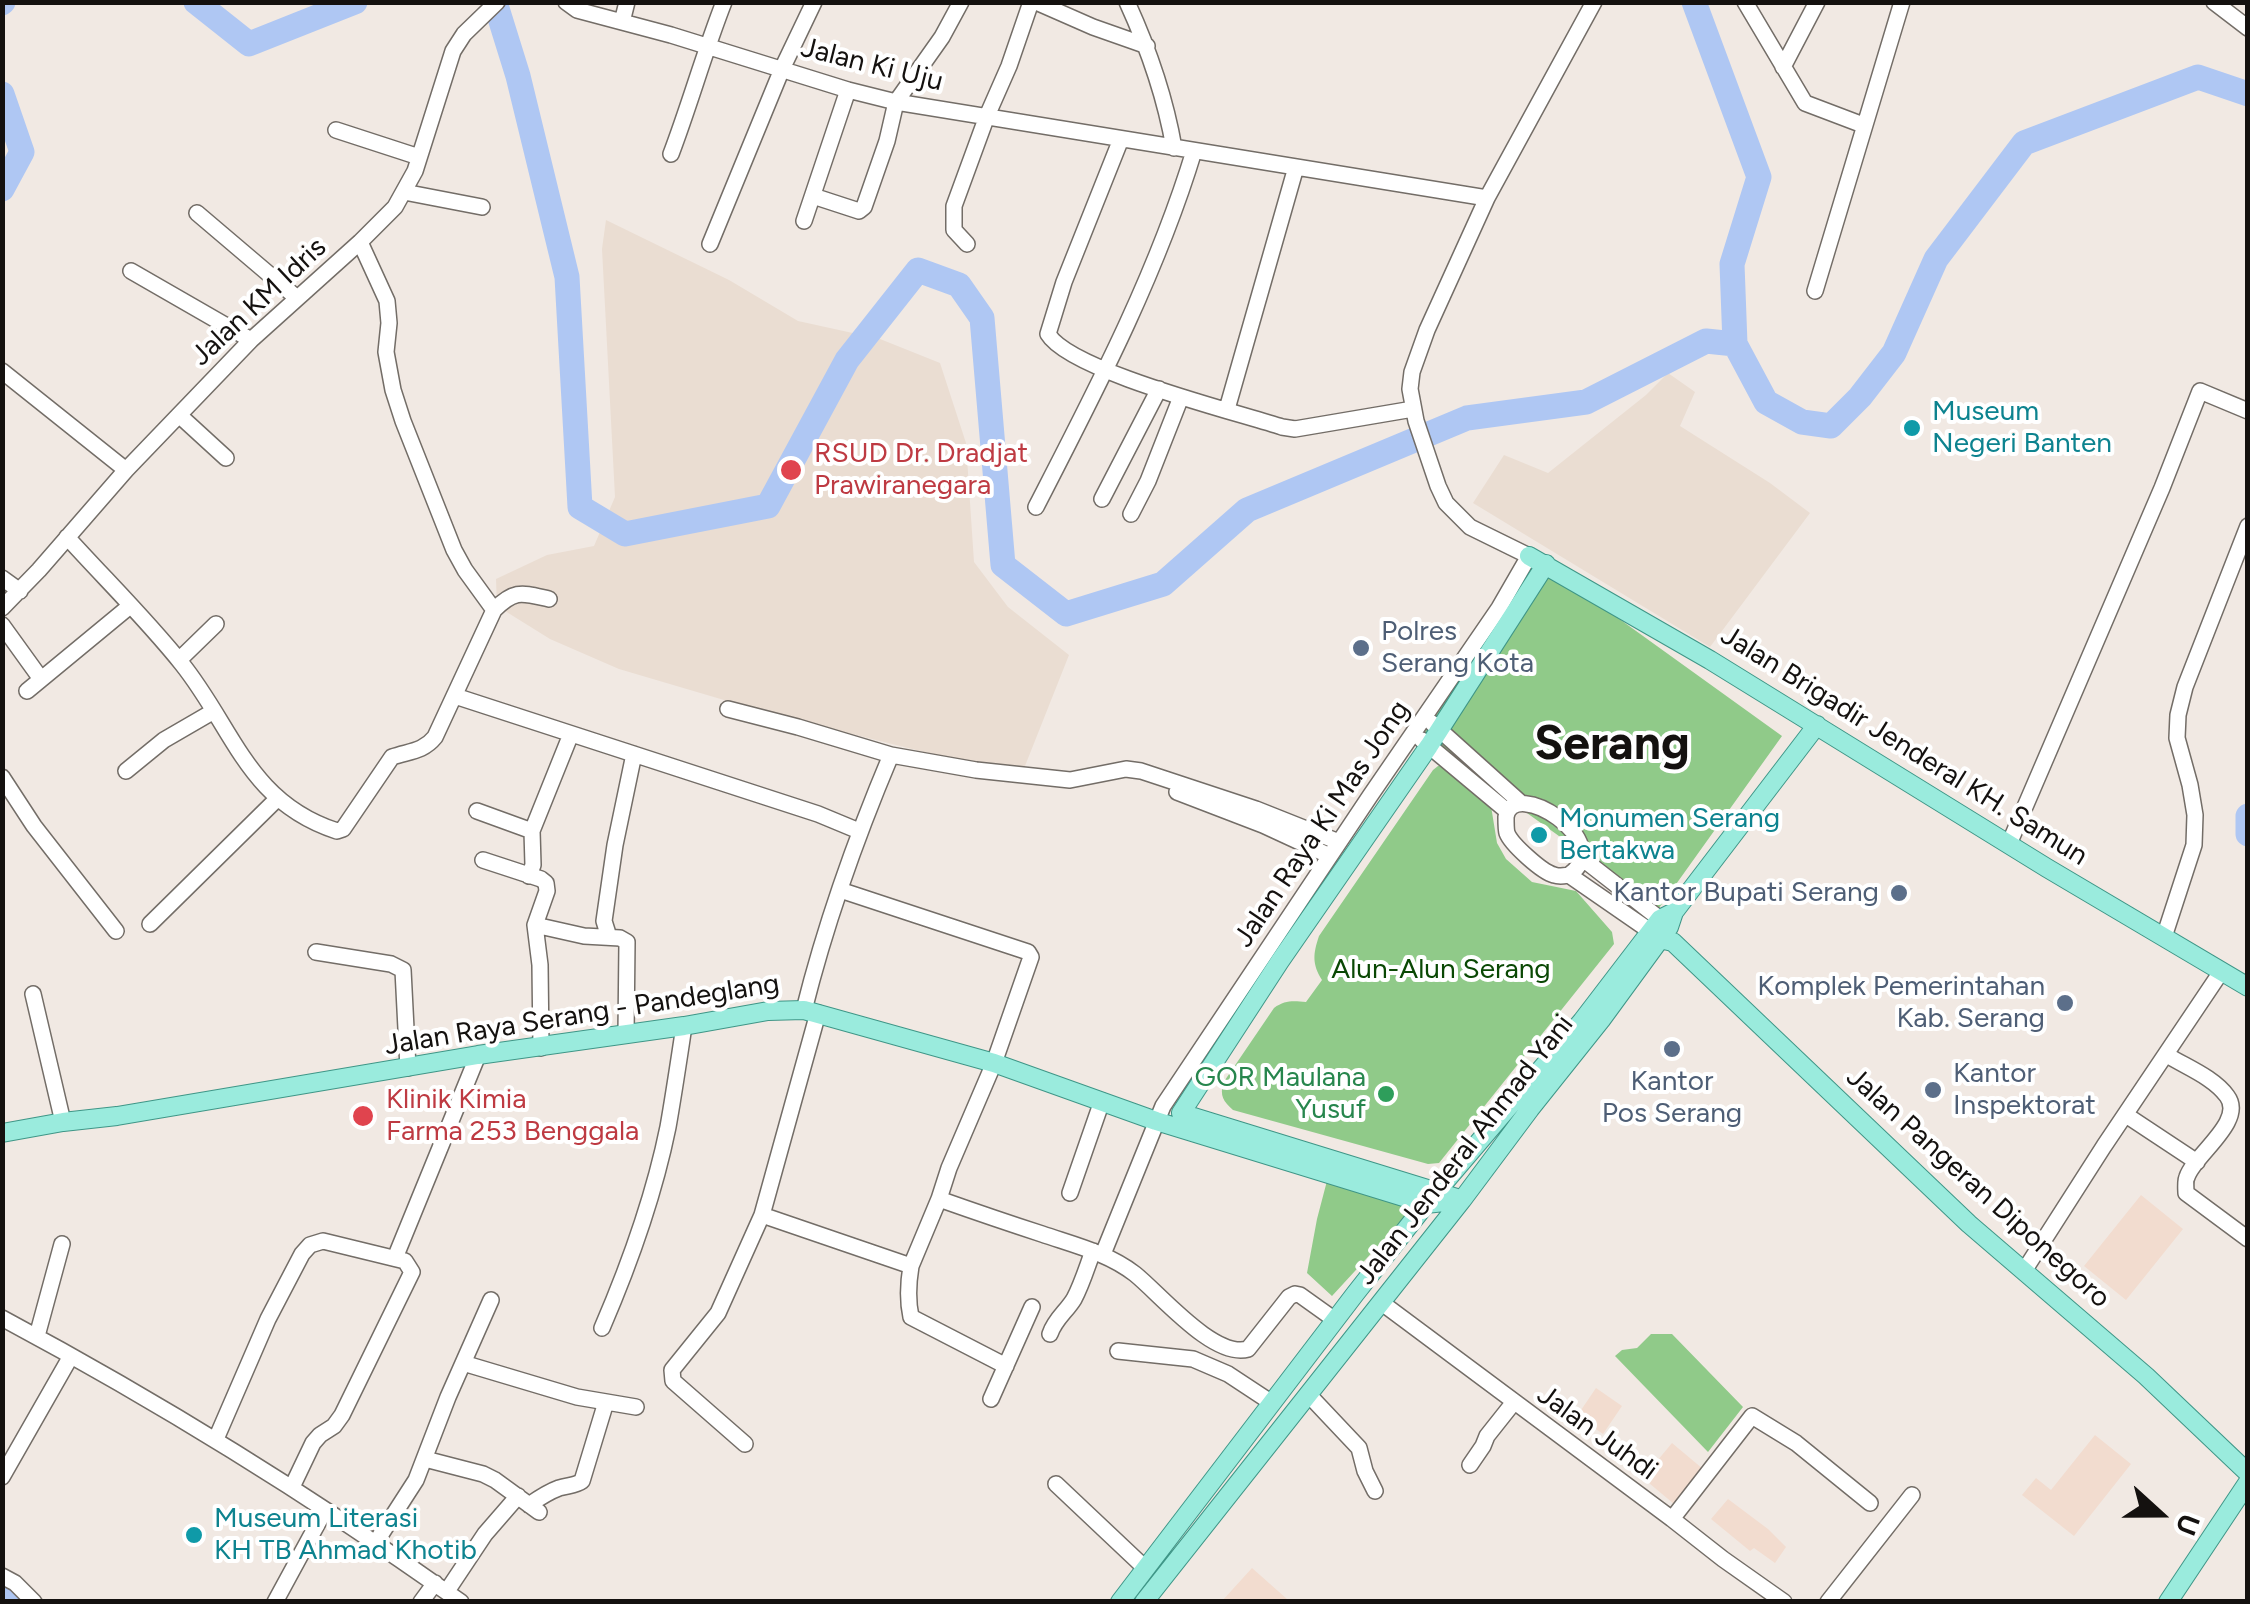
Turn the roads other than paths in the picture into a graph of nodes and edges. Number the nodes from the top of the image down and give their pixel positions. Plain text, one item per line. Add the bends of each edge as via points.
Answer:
1 (497, 2) edge
2 (566, 2) edge
3 (627, 2) edge
4 (724, 2) edge
5 (814, 2) edge
6 (962, 2) edge
7 (1033, 2) edge
8 (1127, 2) edge
9 (1594, 2) edge
10 (1745, 2) edge
11 (1818, 2) edge
12 (1902, 2) edge
13 (2214, 2) edge
14 (622, 22) junction
15 (2248, 28) edge
16 (707, 46) junction
17 (1148, 46) junction
18 (1783, 66) junction
19 (782, 69) junction
20 (848, 90) junction
21 (896, 102) junction
22 (987, 116) junction
23 (1863, 125) junction
24 (336, 130) dead end
25 (1121, 139) junction
26 (1174, 148) junction
27 (1194, 151) junction
28 (671, 154) dead end
29 (419, 157) junction
30 (1296, 168) junction
31 (404, 192) junction
32 (812, 196) junction
33 (1487, 198) junction
34 (482, 207) dead end
35 (197, 213) dead end
36 (804, 221) dead end
37 (360, 242) junction
38 (710, 244) dead end
39 (967, 244) dead end
40 (132, 271) dead end
41 (1815, 291) dead end
42 (297, 298) junction
43 (251, 340) junction
44 (1105, 370) junction
45 (2, 371) edge
46 (1159, 389) junction
47 (1180, 397) junction
48 (1227, 410) junction
49 (2248, 411) edge
50 (179, 415) junction
51 (1414, 415) junction
52 (226, 458) dead end
53 (126, 470) junction
54 (1102, 499) dead end
55 (1036, 507) dead end
56 (1131, 514) dead end
57 (2248, 526) edge
58 (67, 538) junction
59 (1537, 560) junction
60 (2, 578) edge
61 (20, 592) junction
62 (549, 599) dead end
63 (130, 606) junction
64 (2, 608) edge
65 (494, 610) junction
66 (216, 624) dead end
67 (2, 625) edge
68 (179, 660) junction
69 (41, 679) junction
70 (27, 691) dead end
71 (455, 696) junction
72 (728, 709) dead end
73 (214, 711) junction
74 (1433, 723) junction
75 (1818, 725) junction
76 (571, 734) junction
77 (1413, 734) junction
78 (1429, 746) junction
79 (634, 754) junction
80 (891, 755) junction
81 (126, 771) dead end
82 (2, 777) edge
83 (276, 799) junction
84 (1514, 807) junction
85 (478, 811) dead end
86 (532, 832) junction
87 (859, 832) junction
88 (2009, 844) junction
89 (1335, 849) junction
90 (1582, 859) junction
91 (483, 860) dead end
92 (1569, 875) junction
93 (530, 876) junction
94 (840, 890) junction
95 (150, 924) dead end
96 (535, 925) junction
97 (1664, 929) junction
98 (116, 931) dead end
99 (609, 936) junction
100 (2164, 936) junction
101 (316, 952) dead end
102 (2221, 972) junction
103 (2248, 987) edge
104 (33, 994) dead end
105 (811, 1012) junction
106 (1229, 1023) junction
107 (684, 1026) junction
108 (626, 1034) junction
109 (541, 1048) junction
110 (478, 1055) junction
111 (2167, 1055) junction
112 (994, 1064) junction
113 (408, 1068) junction
114 (1102, 1101) junction
115 (2126, 1115) junction
116 (1156, 1121) junction
117 (62, 1122) junction
118 (2, 1132) edge
119 (1280, 1151) junction
120 (2197, 1162) junction
121 (1070, 1194) dead end
122 (1432, 1198) junction
123 (939, 1199) junction
124 (1462, 1200) junction
125 (762, 1216) junction
126 (2248, 1239) edge
127 (62, 1244) dead end
128 (1098, 1253) junction
129 (395, 1258) junction
130 (912, 1266) junction
131 (2024, 1271) junction
132 (491, 1300) dead end
133 (1382, 1303) junction
134 (1032, 1307) dead end
135 (2, 1318) edge
136 (1336, 1320) junction
137 (602, 1328) dead end
138 (1050, 1334) dead end
139 (37, 1336) junction
140 (1118, 1350) dead end
141 (71, 1356) junction
142 (463, 1363) junction
143 (1006, 1366) junction
144 (1308, 1394) junction
145 (991, 1399) dead end
146 (606, 1402) junction
147 (1272, 1402) junction
148 (1514, 1402) junction
149 (636, 1407) dead end
150 (1246, 1435) junction
151 (216, 1439) junction
152 (744, 1444) dead end
153 (1263, 1448) junction
154 (425, 1459) junction
155 (1470, 1466) dead end
156 (2248, 1473) edge
157 (2, 1477) edge
158 (2248, 1482) edge
159 (1056, 1484) dead end
160 (292, 1487) junction
161 (1375, 1491) dead end
162 (1912, 1496) dead end
163 (1870, 1503) dead end
164 (529, 1504) junction
165 (325, 1510) junction
166 (1672, 1519) junction
167 (376, 1542) junction
168 (1145, 1568) junction
169 (2, 1576) edge
170 (441, 1587) junction
171 (34, 1602) edge
172 (274, 1602) edge
173 (421, 1602) edge
174 (462, 1602) edge
175 (1120, 1602) edge
176 (1144, 1602) edge
177 (1784, 1602) edge
178 (1828, 1602) edge
179 (2168, 1602) edge

1 - 29 street, Jalan KM Idris via 464,34 447,64
2 - 14 street, Jalan Ki Uju
3 - 14 street
4 - 16 street
5 - 19 street
6 - 21 street
7 - 17 street
7 - 22 street
8 - 17 street
9 - 33 street
10 - 18 street
11 - 18 street
12 - 23 street
13 - 15 street
14 - 16 street, Jalan Ki Uju
16 - 19 street, Jalan Ki Uju
16 - 28 street
17 - 26 street
18 - 23 street via 1805,103
19 - 20 street, Jalan Ki Uju
19 - 38 street
20 - 21 street, Jalan Ki Uju
20 - 32 street
21 - 22 street, Jalan Ki Uju
21 - 32 street via 864,207
22 - 25 street, Jalan Ki Uju
22 - 39 street via 954,206 954,230
23 - 41 street
24 - 29 street
25 - 26 street, Jalan Ki Uju
25 - 44 street via 1048,334 1056,346
26 - 27 street, Jalan Ki Uju
27 - 30 street, Jalan Ki Uju
27 - 44 street via 1157,256
29 - 31 street, Jalan KM Idris
30 - 33 street, Jalan Ki Uju
30 - 48 street
31 - 34 street
31 - 37 street, Jalan KM Idris
32 - 36 street
33 - 51 street via 1416,355
35 - 42 street
37 - 42 street, Jalan KM Idris
37 - 65 street via 387,301 386,352 403,422 454,550
40 - 43 street
42 - 43 street, Jalan KM Idris
43 - 50 street, Jalan KM Idris
44 - 46 street
44 - 55 street
45 - 53 street
46 - 47 street
46 - 54 street
47 - 48 street
47 - 56 street
48 - 51 street via 1295,429
49 - 88 street via 2200,391
50 - 52 street
50 - 53 street, Jalan KM Idris
51 - 59 street via 1446,503 1470,527
53 - 58 street, Jalan KM Idris
57 - 100 street via 2178,715 2177,738 2196,815 2194,845
58 - 61 street, Jalan KM Idris
58 - 63 street
59 - 74 main road
59 - 75 main road, Jalan Brigadir Jenderal KH. Samun
60 - 61 street
61 - 64 street, Jalan KM Idris
62 - 65 street via 515,595
63 - 68 street
63 - 69 street
65 - 71 street
66 - 68 street
67 - 69 street
68 - 73 street
69 - 70 street
71 - 76 street
71 - 83 street via 428,746 392,758 343,829 331,830
72 - 80 street
73 - 81 street
73 - 83 street
74 - 77 street, Jalan Raya Ki Mas Jong
74 - 78 main road
74 - 84 street
75 - 88 main road, Jalan Brigadir Jenderal KH. Samun
75 - 97 main road, Jalan Jenderal Ahmad Yani
76 - 79 street
76 - 86 street
77 - 78 street
77 - 89 street, Jalan Raya Ki Mas Jong
78 - 84 street
78 - 106 main road
79 - 87 street
79 - 99 street via 614,845 604,921
80 - 87 street
80 - 89 street via 1070,780 1141,771 1158,785
82 - 98 street
83 - 95 street
84 - 90 street via 1538,805 1578,837
84 - 92 street via 1507,834 1514,844 1550,874
85 - 86 street
86 - 93 street
87 - 94 street
88 - 100 main road, Jalan Brigadir Jenderal KH. Samun
89 - 106 street, Jalan Raya Ki Mas Jong
90 - 92 street
90 - 97 street
91 - 93 street
92 - 97 street
93 - 96 street via 546,883
94 - 105 street via 819,950
94 - 112 street via 1030,954
96 - 99 street
96 - 109 street
97 - 122 main road, Jalan Jenderal Ahmad Yani
97 - 124 main road, Jalan Jenderal Ahmad Yani
97 - 131 main road, Jalan Pangeran Diponegoro
99 - 108 street via 628,942
100 - 102 main road, Jalan Brigadir Jenderal KH. Samun
101 - 113 street via 403,970
102 - 103 main road, Jalan Brigadir Jenderal KH. Samun
102 - 111 street
104 - 117 street
105 - 107 main road, Jalan Raya Serang - Pandeglang via 768,1011
105 - 112 main road, Jalan Raya Serang - Pandeglang
105 - 125 street
106 - 116 street, Jalan Raya Ki Mas Jong
106 - 119 main road via 1181,1113
107 - 108 main road, Jalan Raya Serang - Pandeglang
107 - 137 street via 658,1170
108 - 109 main road, Jalan Raya Serang - Pandeglang
109 - 110 main road, Jalan Raya Serang - Pandeglang
110 - 113 main road, Jalan Raya Serang - Pandeglang
110 - 129 street
111 - 115 street
111 - 120 street via 2213,1083 2231,1104 2224,1127
112 - 114 main road, Jalan Raya Serang - Pandeglang
112 - 123 street
113 - 117 main road, Jalan Raya Serang - Pandeglang
114 - 116 main road, Jalan Raya Serang - Pandeglang
114 - 121 street
115 - 120 street
115 - 131 street
116 - 119 main road, Jalan Raya Serang - Pandeglang
116 - 128 street, Jalan Raya Ki Mas Jong
117 - 118 main road, Jalan Raya Serang - Pandeglang
119 - 122 main road
120 - 126 street via 2186,1193
122 - 124 main road
122 - 136 main road, Jalan Jenderal Ahmad Yani
123 - 128 street
123 - 130 street
124 - 133 main road, Jalan Jenderal Ahmad Yani
125 - 130 street
125 - 152 street via 718,1313 671,1375
127 - 139 street
128 - 136 street via 1231,1349 1248,1349 1295,1294
128 - 138 street, Jalan Raya Ki Mas Jong
129 - 151 street via 324,1242 310,1245 268,1319
129 - 160 street via 412,1272 342,1415 313,1443
130 - 143 street via 912,1317
131 - 156 main road, Jalan Pangeran Diponegoro
132 - 142 street
133 - 144 main road, Jalan Jenderal Ahmad Yani
133 - 148 street, Jalan Juhdi
134 - 143 street
135 - 139 street
136 - 147 main road, Jalan Jenderal Ahmad Yani
139 - 141 street
140 - 147 street via 1193,1358
141 - 151 street
141 - 157 street
142 - 146 street
142 - 154 street
143 - 145 street
144 - 153 main road, Jalan Jenderal Ahmad Yani
144 - 161 street via 1359,1448
146 - 149 street
146 - 164 street via 582,1481
147 - 150 main road, Jalan Jenderal Ahmad Yani
148 - 155 street
148 - 166 street, Jalan Juhdi
150 - 153 main road
150 - 168 main road, Jalan Jenderal Ahmad Yani
151 - 160 street
153 - 176 main road, Jalan Jenderal Ahmad Yani
154 - 164 street via 483,1474
154 - 167 street
158 - 179 main road
159 - 168 street
160 - 165 street
162 - 178 street
163 - 166 street via 1752,1416
164 - 170 street via 486,1534
165 - 167 street
165 - 172 street
166 - 177 street, Jalan Juhdi
167 - 170 street
168 - 175 main road, Jalan Jenderal Ahmad Yani
169 - 171 street
170 - 173 street
170 - 174 street

